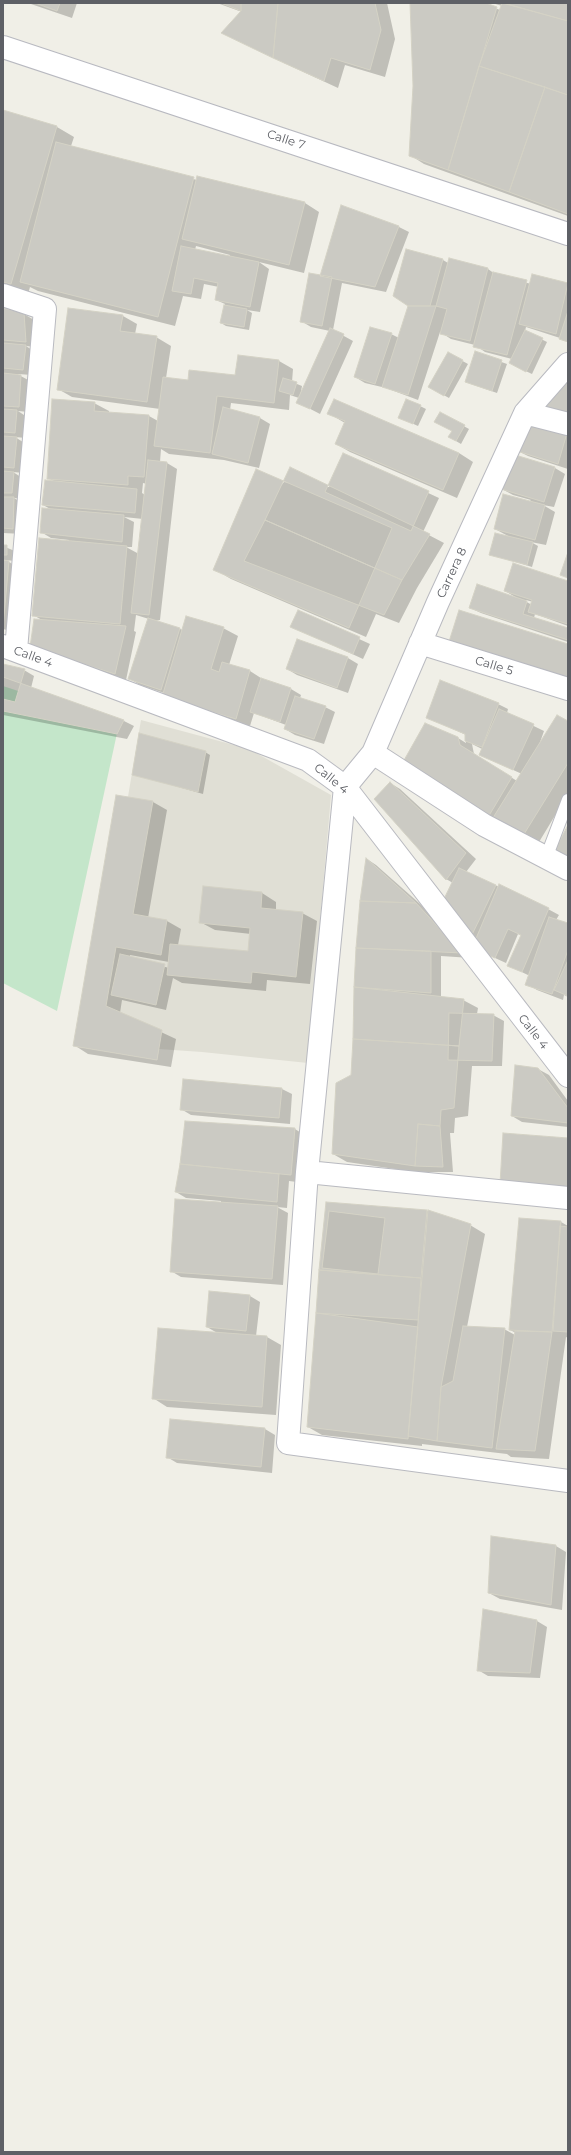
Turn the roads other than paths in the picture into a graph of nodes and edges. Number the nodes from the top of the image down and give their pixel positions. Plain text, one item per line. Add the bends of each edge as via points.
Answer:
1 (3, 47) edge
2 (568, 234) edge
3 (3, 295) edge
4 (568, 364) edge
5 (525, 413) junction
6 (568, 424) edge
7 (420, 643) junction
8 (10, 648) edge
9 (568, 689) edge
10 (373, 753) junction
11 (345, 787) junction
12 (568, 800) edge
13 (546, 858) junction
14 (568, 869) edge
15 (568, 1076) edge
16 (307, 1172) junction
17 (568, 1198) edge
18 (568, 1481) edge

1 - 2 street, Calle 7
3 - 8 street via 45,309
4 - 5 street, Carrera 8
5 - 6 street
5 - 7 street, Carrera 8
7 - 9 street, Calle 5
7 - 10 street, Carrera 8
8 - 11 street, Calle 4 via 308,760
10 - 11 street, Carrera 8
10 - 13 street via 484,825
11 - 15 street, Calle 4
11 - 16 street
12 - 13 lane
13 - 14 street
16 - 17 street
16 - 18 street via 288,1443

